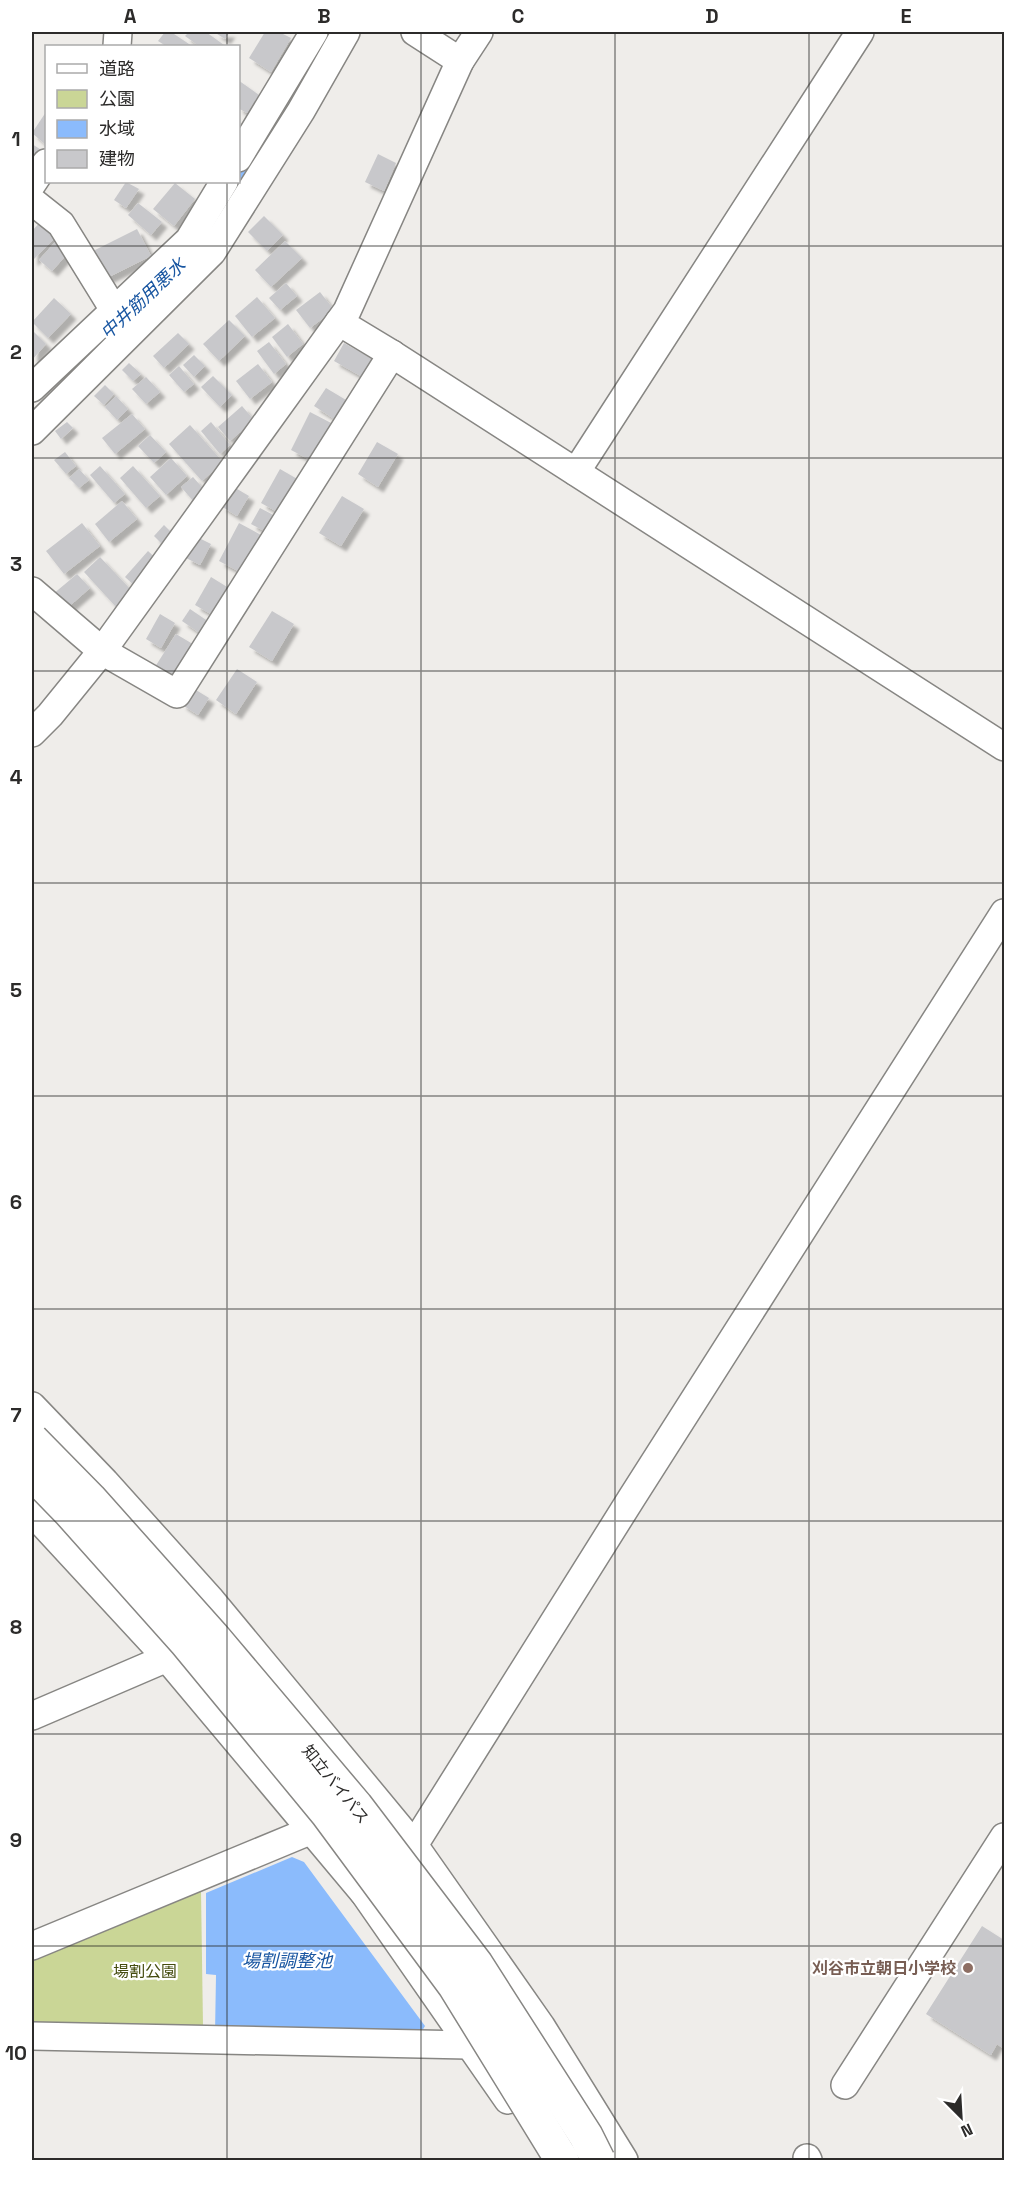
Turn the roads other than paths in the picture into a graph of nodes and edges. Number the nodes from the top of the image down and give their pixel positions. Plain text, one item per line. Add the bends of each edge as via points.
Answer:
1 (314, 32) edge
2 (346, 32) edge
3 (414, 32) edge
4 (479, 32) edge
5 (860, 32) edge
6 (460, 61) junction
7 (240, 155) edge
8 (45, 164) edge
9 (223, 183) edge
10 (32, 184) edge
11 (32, 201) edge
12 (114, 310) junction
13 (339, 322) junction
14 (392, 354) junction
15 (32, 388) edge
16 (32, 431) edge
17 (576, 472) junction
18 (32, 591) edge
19 (102, 651) junction
20 (32, 733) edge
21 (1005, 747) edge
22 (1005, 913) edge
23 (32, 1406) edge
24 (32, 1440) edge
25 (32, 1473) edge
26 (32, 1512) edge
27 (167, 1658) junction
28 (32, 1716) edge
29 (312, 1830) junction
30 (1005, 1837) edge
31 (414, 1845) junction
32 (364, 1893) junction
33 (32, 1946) edge
34 (32, 2037) edge
35 (468, 2045) junction
36 (845, 2085) dead end
37 (544, 2160) edge
38 (562, 2160) edge
39 (598, 2160) edge
40 (624, 2160) edge

1 - 7 street
2 - 16 street via 212,252
3 - 6 street
4 - 6 street
5 - 17 street
6 - 13 street
8 - 10 street
9 - 12 street via 189,240
11 - 12 street via 61,224
12 - 15 street
13 - 14 street
13 - 19 street
14 - 17 street
14 - 19 street via 177,694
17 - 21 street
18 - 19 street
19 - 20 street
22 - 31 street
23 - 31 street via 211,1600
24 - 39 highway, 知立バイパス, bridge via 214,1638 356,1806 476,1964
25 - 38 highway, 知立バイパス, bridge via 186,1642 327,1813 455,1986
26 - 27 street
27 - 28 street
27 - 29 street
29 - 32 street
29 - 33 street
30 - 36 street
31 - 32 street
31 - 40 street via 592,2097
32 - 35 street
34 - 35 street
35 - 37 street via 495,2080

